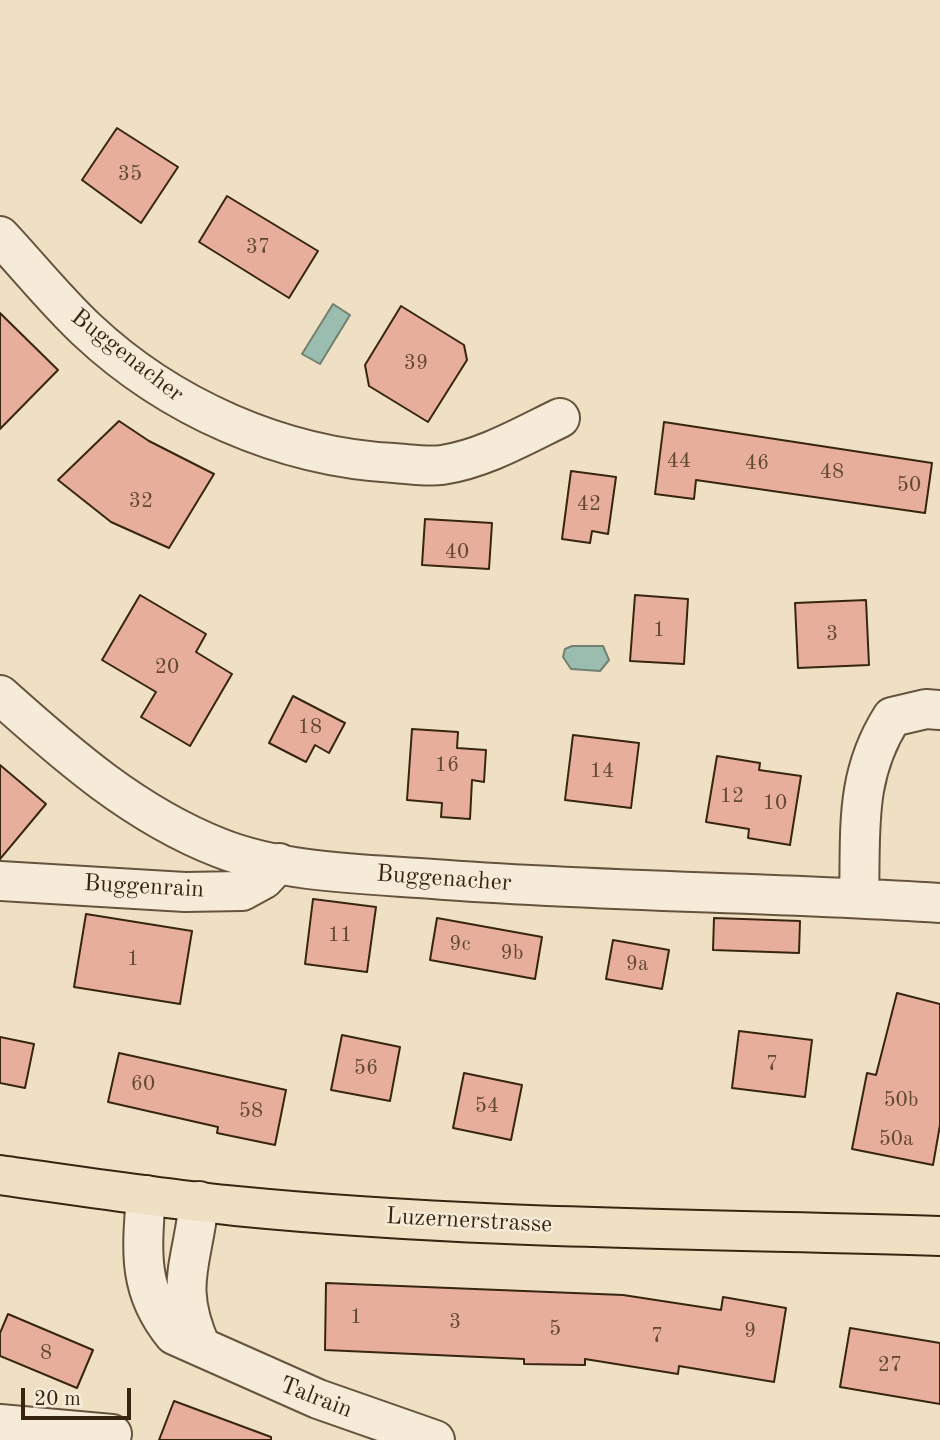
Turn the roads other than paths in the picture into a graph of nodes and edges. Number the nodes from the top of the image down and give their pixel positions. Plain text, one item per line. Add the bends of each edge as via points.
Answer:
1 (0, 236) edge
2 (560, 418) dead end
3 (0, 695) edge
4 (940, 710) edge
5 (279, 863) junction
6 (0, 881) edge
7 (859, 898) junction
8 (940, 903) edge
9 (0, 1175) edge
10 (146, 1195) junction
11 (199, 1201) junction
12 (940, 1236) edge
13 (201, 1347) junction
14 (0, 1424) edge
15 (112, 1434) dead end
16 (435, 1440) edge

1 - 2 street, Buggenacher via 87,330 176,398 237,427 308,451 371,462 441,465 485,453
3 - 5 street, Buggenacher via 92,774 141,809 222,849
4 - 7 street via 892,717 878,739 866,770
5 - 6 street, Buggenrain via 264,879 242,891
5 - 7 street, Buggenacher via 499,884
7 - 8 street, Buggenacher
9 - 10 main road, Luzernerstrasse
10 - 11 main road, Luzernerstrasse
10 - 13 street, Talrain via 142,1245 152,1302 174,1335
11 - 12 main road, Luzernerstrasse via 524,1225
11 - 13 street via 184,1292
13 - 16 street, Talrain via 305,1394
14 - 15 street

